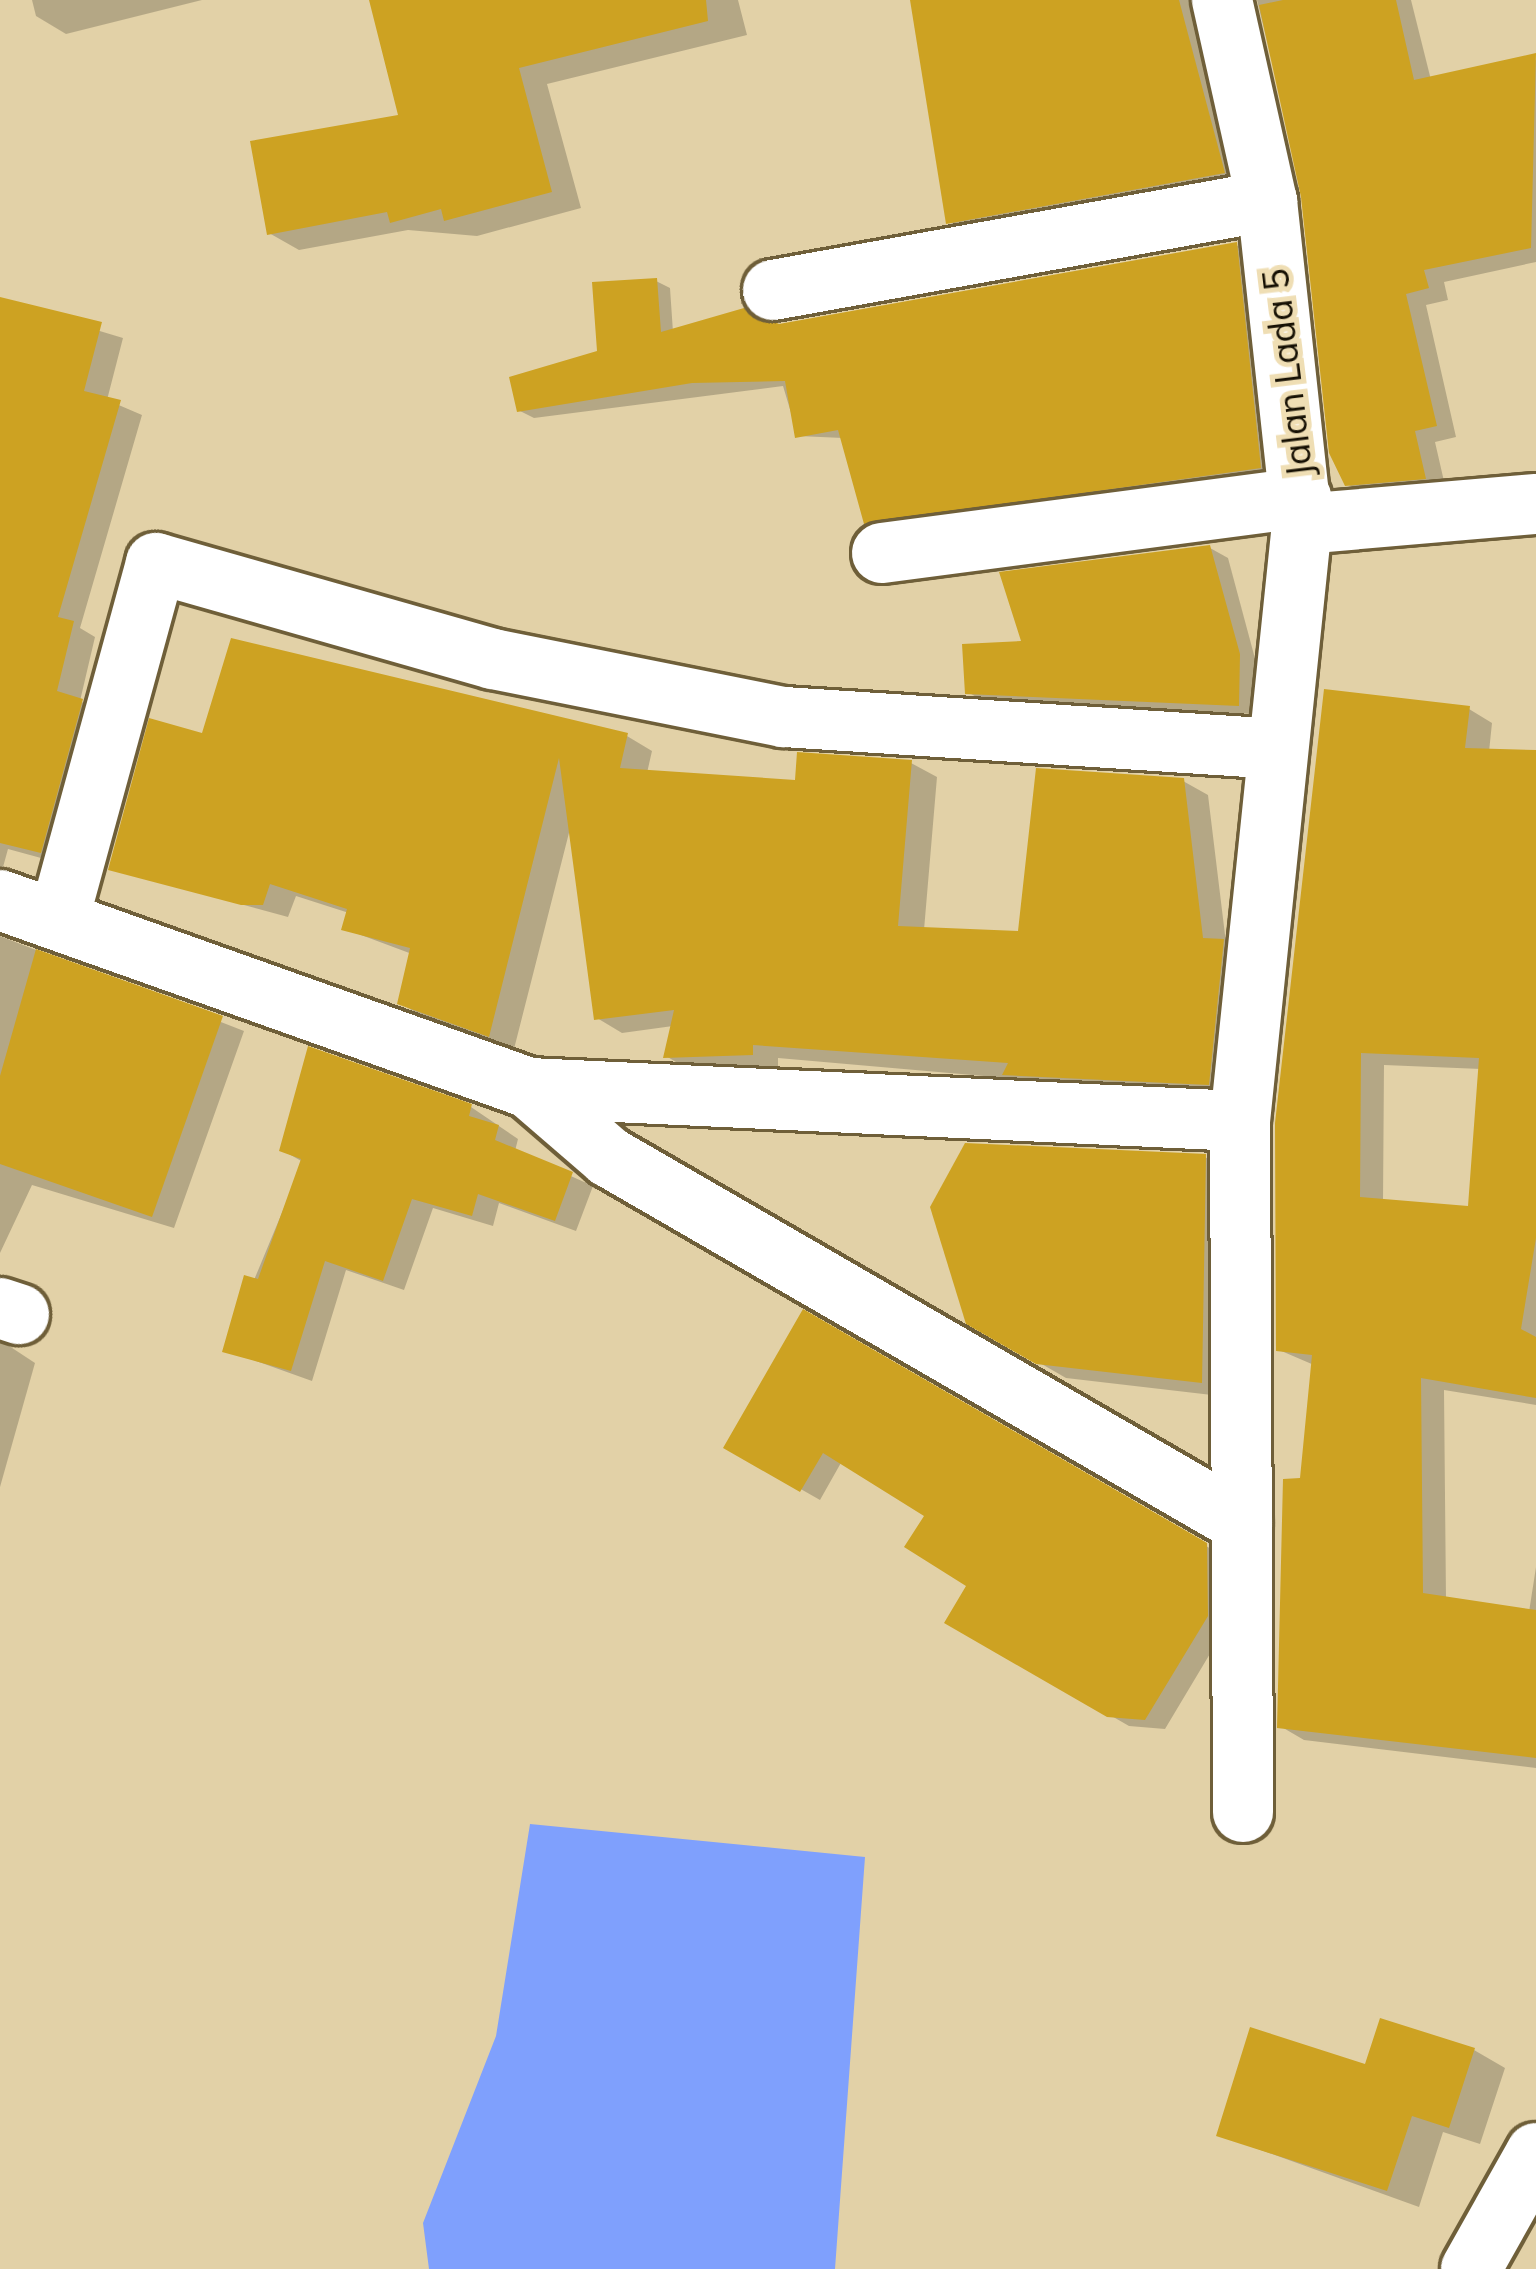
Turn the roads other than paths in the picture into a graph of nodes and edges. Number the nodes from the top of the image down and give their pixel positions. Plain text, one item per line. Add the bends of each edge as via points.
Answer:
1 (1222, 0) edge
2 (1267, 201) junction
3 (773, 290) dead end
4 (1536, 504) edge
5 (1302, 511) junction
6 (882, 553) dead end
7 (1276, 748) junction
8 (0, 901) edge
9 (59, 918) junction
10 (529, 1088) junction
11 (1240, 1121) junction
12 (1242, 1523) junction
13 (1243, 1812) dead end
14 (1536, 2153) edge
15 (1471, 2269) edge

1 - 2 street, Jalan Lada 5
2 - 3 street
2 - 5 street, Jalan Lada 5
4 - 5 street
5 - 6 street
5 - 7 street, Jalan Lada 5
7 - 9 street via 784,717 493,659 156,563
7 - 11 street, Jalan Lada 5
8 - 9 street
9 - 10 street
10 - 11 street
10 - 12 street via 609,1156
11 - 12 street, Jalan Lada 5
12 - 13 street, Jalan Lada 5
14 - 15 street

